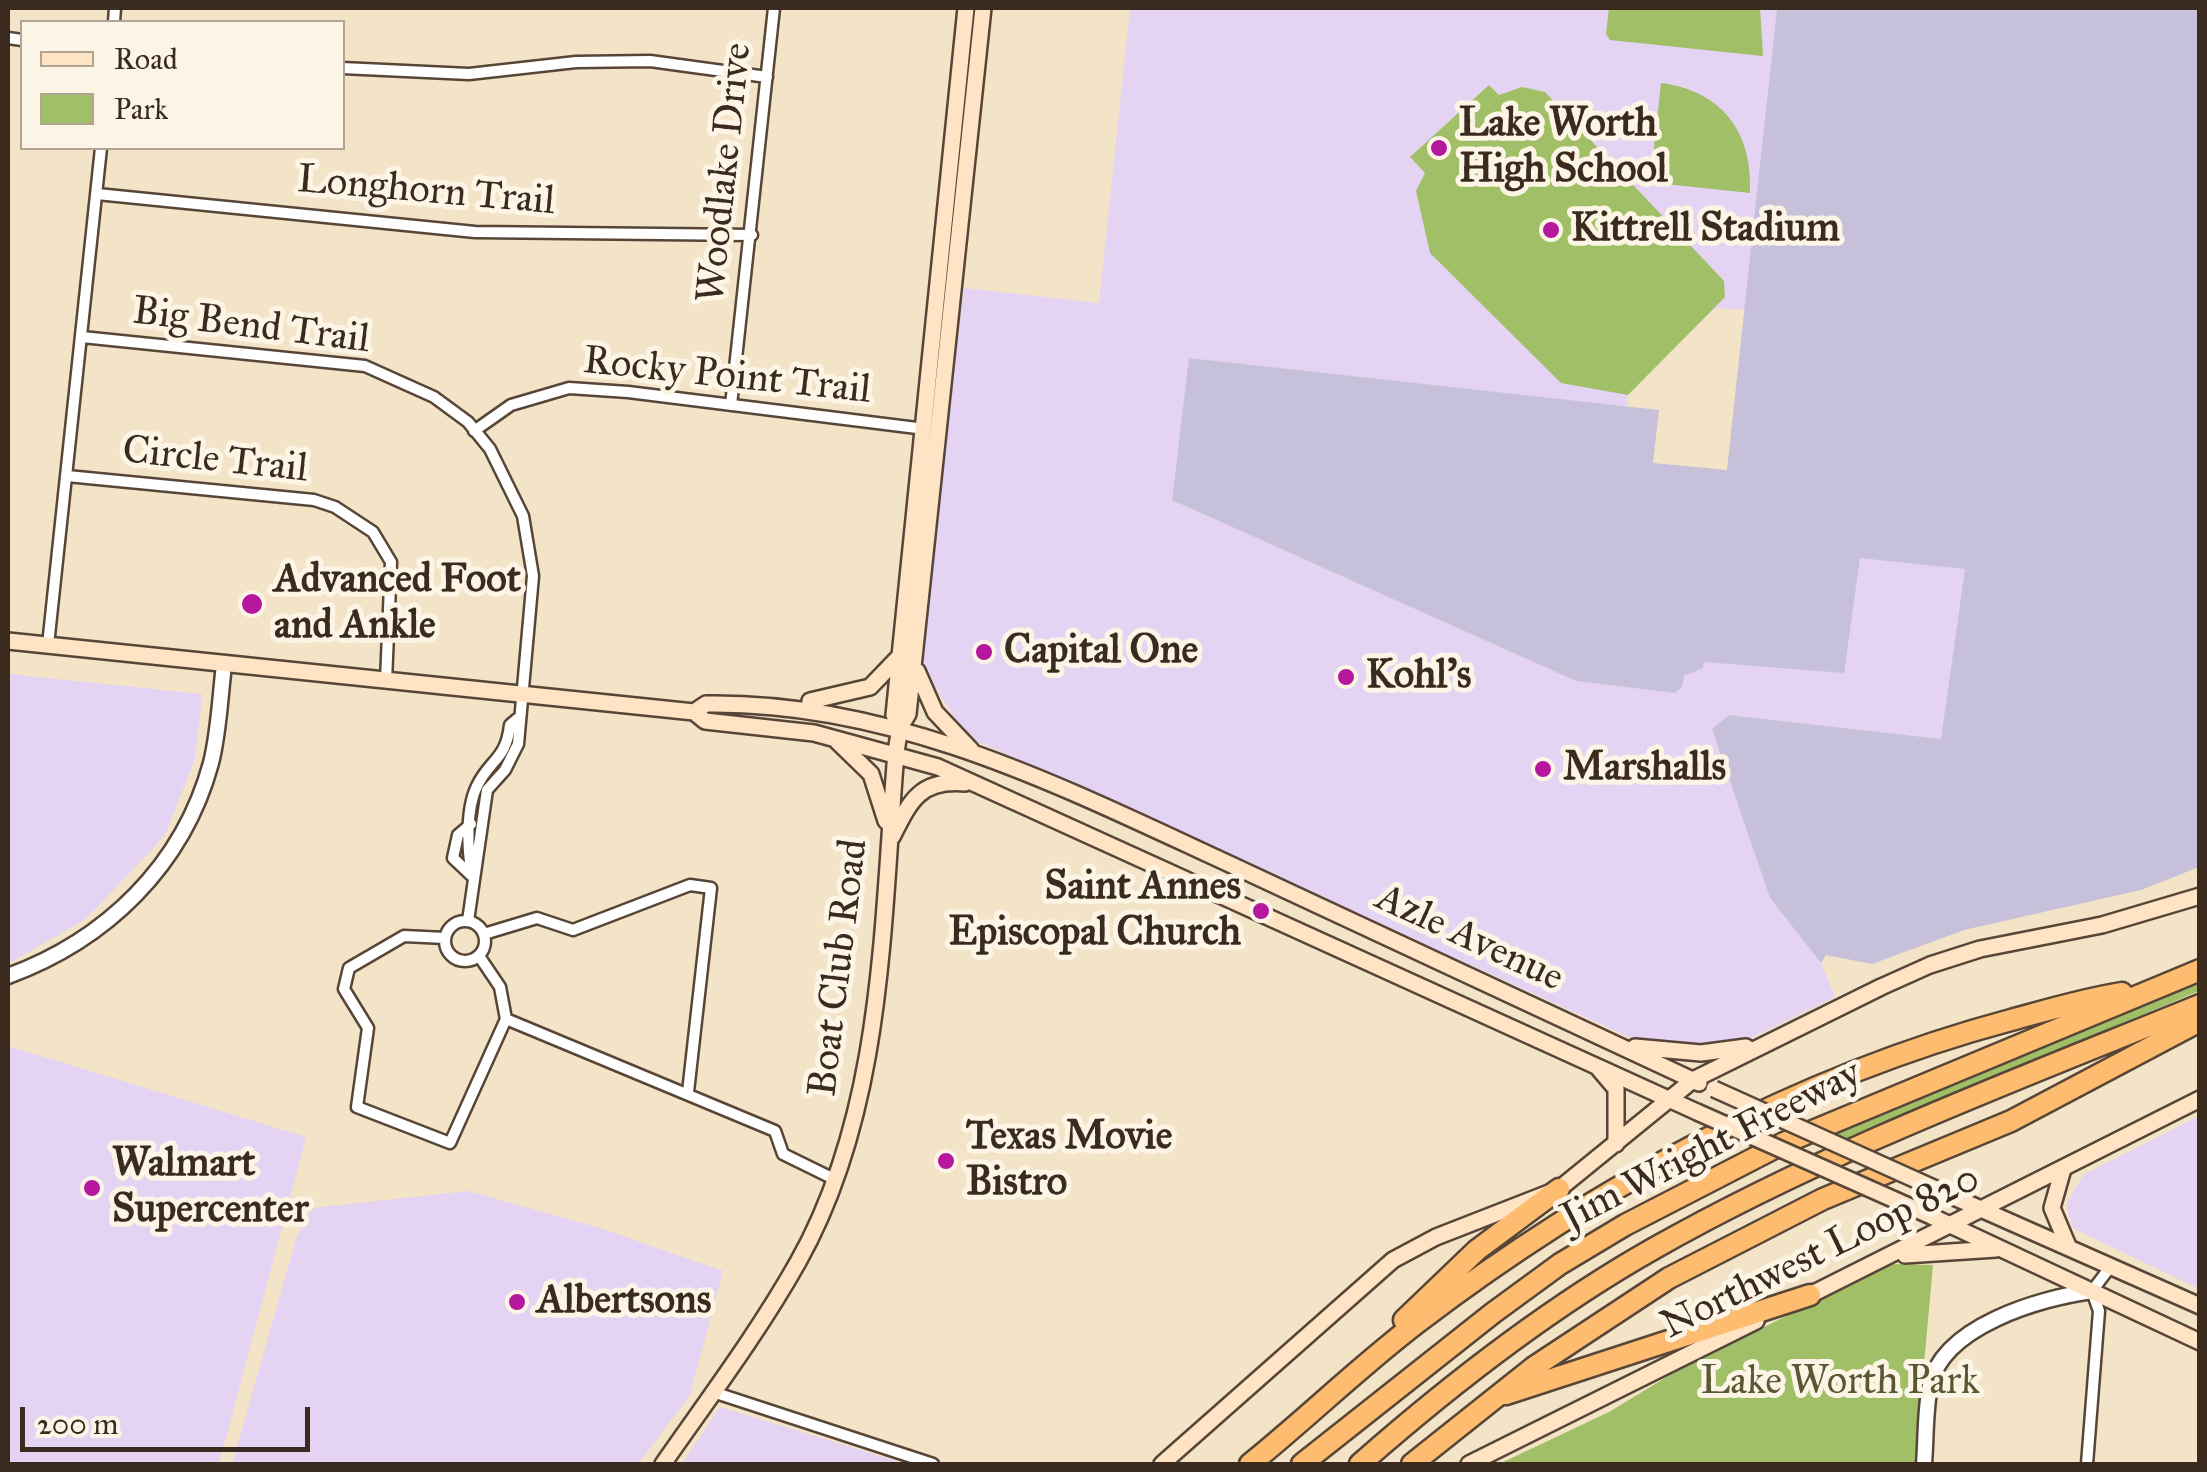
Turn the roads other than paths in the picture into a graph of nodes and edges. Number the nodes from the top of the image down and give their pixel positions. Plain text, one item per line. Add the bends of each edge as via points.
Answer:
1 (774, 8) edge
2 (966, 8) edge
3 (983, 8) edge
4 (345, 68) edge
5 (767, 78) junction
6 (101, 150) edge
7 (96, 194) junction
8 (752, 234) junction
9 (82, 338) junction
10 (731, 404) junction
11 (925, 429) junction
12 (474, 431) junction
13 (67, 476) junction
14 (8, 641) edge
15 (48, 645) junction
16 (907, 657) junction
17 (224, 665) junction
18 (386, 681) junction
19 (520, 695) junction
20 (756, 703) junction
21 (694, 712) junction
22 (900, 728) junction
23 (834, 738) junction
24 (896, 752) junction
25 (974, 752) junction
26 (978, 784) junction
27 (477, 822) junction
28 (1151, 829) junction
29 (888, 845) junction
30 (1137, 856) junction
31 (1217, 859) junction
32 (472, 876) junction
33 (1206, 886) junction
34 (2200, 896) edge
35 (468, 921) junction
36 (484, 934) junction
37 (444, 938) junction
38 (478, 956) junction
39 (2200, 970) edge
40 (8, 976) edge
41 (2144, 994) junction
42 (2200, 1004) edge
43 (506, 1019) junction
44 (2200, 1021) edge
45 (1620, 1045) junction
46 (1755, 1046) junction
47 (1597, 1066) junction
48 (1693, 1080) junction
49 (688, 1092) junction
50 (1667, 1099) junction
51 (2200, 1099) edge
52 (1616, 1144) junction
53 (2064, 1169) junction
54 (834, 1178) junction
55 (1559, 1188) junction
56 (1984, 1210) junction
57 (1954, 1226) junction
58 (2068, 1246) junction
59 (2005, 1249) junction
60 (1886, 1258) junction
61 (2111, 1266) junction
62 (2092, 1291) junction
63 (1810, 1295) junction
64 (2200, 1306) edge
65 (2200, 1342) edge
66 (1352, 1374) junction
67 (713, 1392) junction
68 (1490, 1400) junction
69 (663, 1464) edge
70 (933, 1464) edge
71 (1162, 1464) edge
72 (1250, 1464) edge
73 (1302, 1464) edge
74 (1360, 1464) edge
75 (1412, 1464) edge
76 (1470, 1464) edge
77 (1924, 1464) edge
78 (2087, 1464) edge

1 - 5 street, Woodlake Drive
2 - 11 main road, Boat Club Road
3 - 16 main road, Boat Club Road
4 - 5 street via 469,74 650,61
5 - 8 street, Woodlake Drive
6 - 7 street
7 - 8 street, Longhorn Trail via 475,232
7 - 9 street
8 - 10 street, Woodlake Drive
9 - 12 street, Big Bend Trail via 365,366 434,398
9 - 13 street
10 - 11 street, Rocky Point Trail
10 - 12 street, Rocky Point Trail via 569,388 511,405
11 - 16 main road, Boat Club Road
12 - 19 street, Big Bend Trail via 503,470 528,530 533,576
13 - 15 street
13 - 18 street, Circle Trail via 314,500 360,522 392,562
14 - 15 main road, Azle Avenue
15 - 17 main road, Azle Avenue
16 - 20 main road via 858,693
16 - 22 main road, Boat Club Road via 894,715
16 - 25 main road via 928,701
17 - 18 main road, Azle Avenue
17 - 40 street via 212,761 193,814 168,856 106,923
18 - 19 main road, Azle Avenue
19 - 21 main road, Azle Avenue
19 - 27 street, Big Bend Trail via 518,744 487,790
20 - 21 main road, Azle Avenue via 706,704
20 - 22 main road, Azle Avenue
21 - 23 main road, Azle Avenue via 705,720
22 - 24 main road, Boat Club Road
22 - 25 main road, Azle Avenue
23 - 24 main road, Azle Avenue
23 - 29 main road via 871,774
24 - 26 main road, Azle Avenue
24 - 29 main road, Boat Club Road
25 - 28 main road, Azle Avenue
26 - 29 main road, Azle Avenue via 921,789
26 - 30 main road, Azle Avenue
27 - 32 street
27 - 32 street via 458,835 452,858
28 - 30 main road
28 - 31 main road, Azle Avenue
29 - 54 main road, Boat Club Road via 870,1041 855,1118
30 - 33 main road, Azle Avenue
31 - 33 main road
31 - 45 main road, Azle Avenue
32 - 35 street
33 - 47 main road, Azle Avenue
34 - 46 main road via 1930,965
35 - 36 street
35 - 37 street via 450,926
36 - 38 street
36 - 49 street via 537,918 573,930 690,886 711,888
37 - 38 street via 456,959
37 - 43 street via 404,936 350,968 344,989 368,1028 357,1107 450,1143
38 - 43 street via 500,987
39 - 41 highway, Jim Wright Freeway
41 - 66 highway via 2098,996 1977,1029 1885,1060 1728,1130 1544,1232
41 - 73 highway, Jim Wright Freeway via 1784,1143 1625,1225 1493,1313
42 - 74 highway, Jim Wright Freeway via 1791,1177 1652,1249 1523,1332
43 - 49 street
44 - 68 highway via 2011,1121 1766,1226 1624,1306
45 - 46 main road via 1701,1053
45 - 48 main road, Azle Avenue
46 - 48 main road
47 - 50 main road, Azle Avenue
47 - 52 main road via 1616,1089
48 - 50 main road
48 - 56 main road, Azle Avenue, bridge
49 - 54 street via 774,1132 783,1154
50 - 52 main road
50 - 57 main road, Azle Avenue, bridge
51 - 53 main road, Northwest Loop 820
52 - 55 main road
53 - 56 main road, Northwest Loop 820
53 - 58 main road via 2052,1208
54 - 67 main road, Boat Club Road via 799,1261
55 - 66 highway via 1464,1262
55 - 71 main road via 1393,1260
56 - 57 main road, Northwest Loop 820
56 - 58 main road, Azle Avenue
57 - 59 main road, Azle Avenue
57 - 60 main road, Northwest Loop 820
58 - 61 main road, Azle Avenue
59 - 60 main road
59 - 62 main road, Azle Avenue
60 - 63 main road, Northwest Loop 820
61 - 62 street
61 - 64 main road, Azle Avenue
62 - 65 main road, Azle Avenue
62 - 77 street via 1981,1328 1940,1361 1930,1384
62 - 78 street via 2099,1311
63 - 68 highway
63 - 76 main road, Northwest Loop 820
66 - 72 highway
67 - 69 main road, Boat Club Road
67 - 70 street
68 - 75 highway

